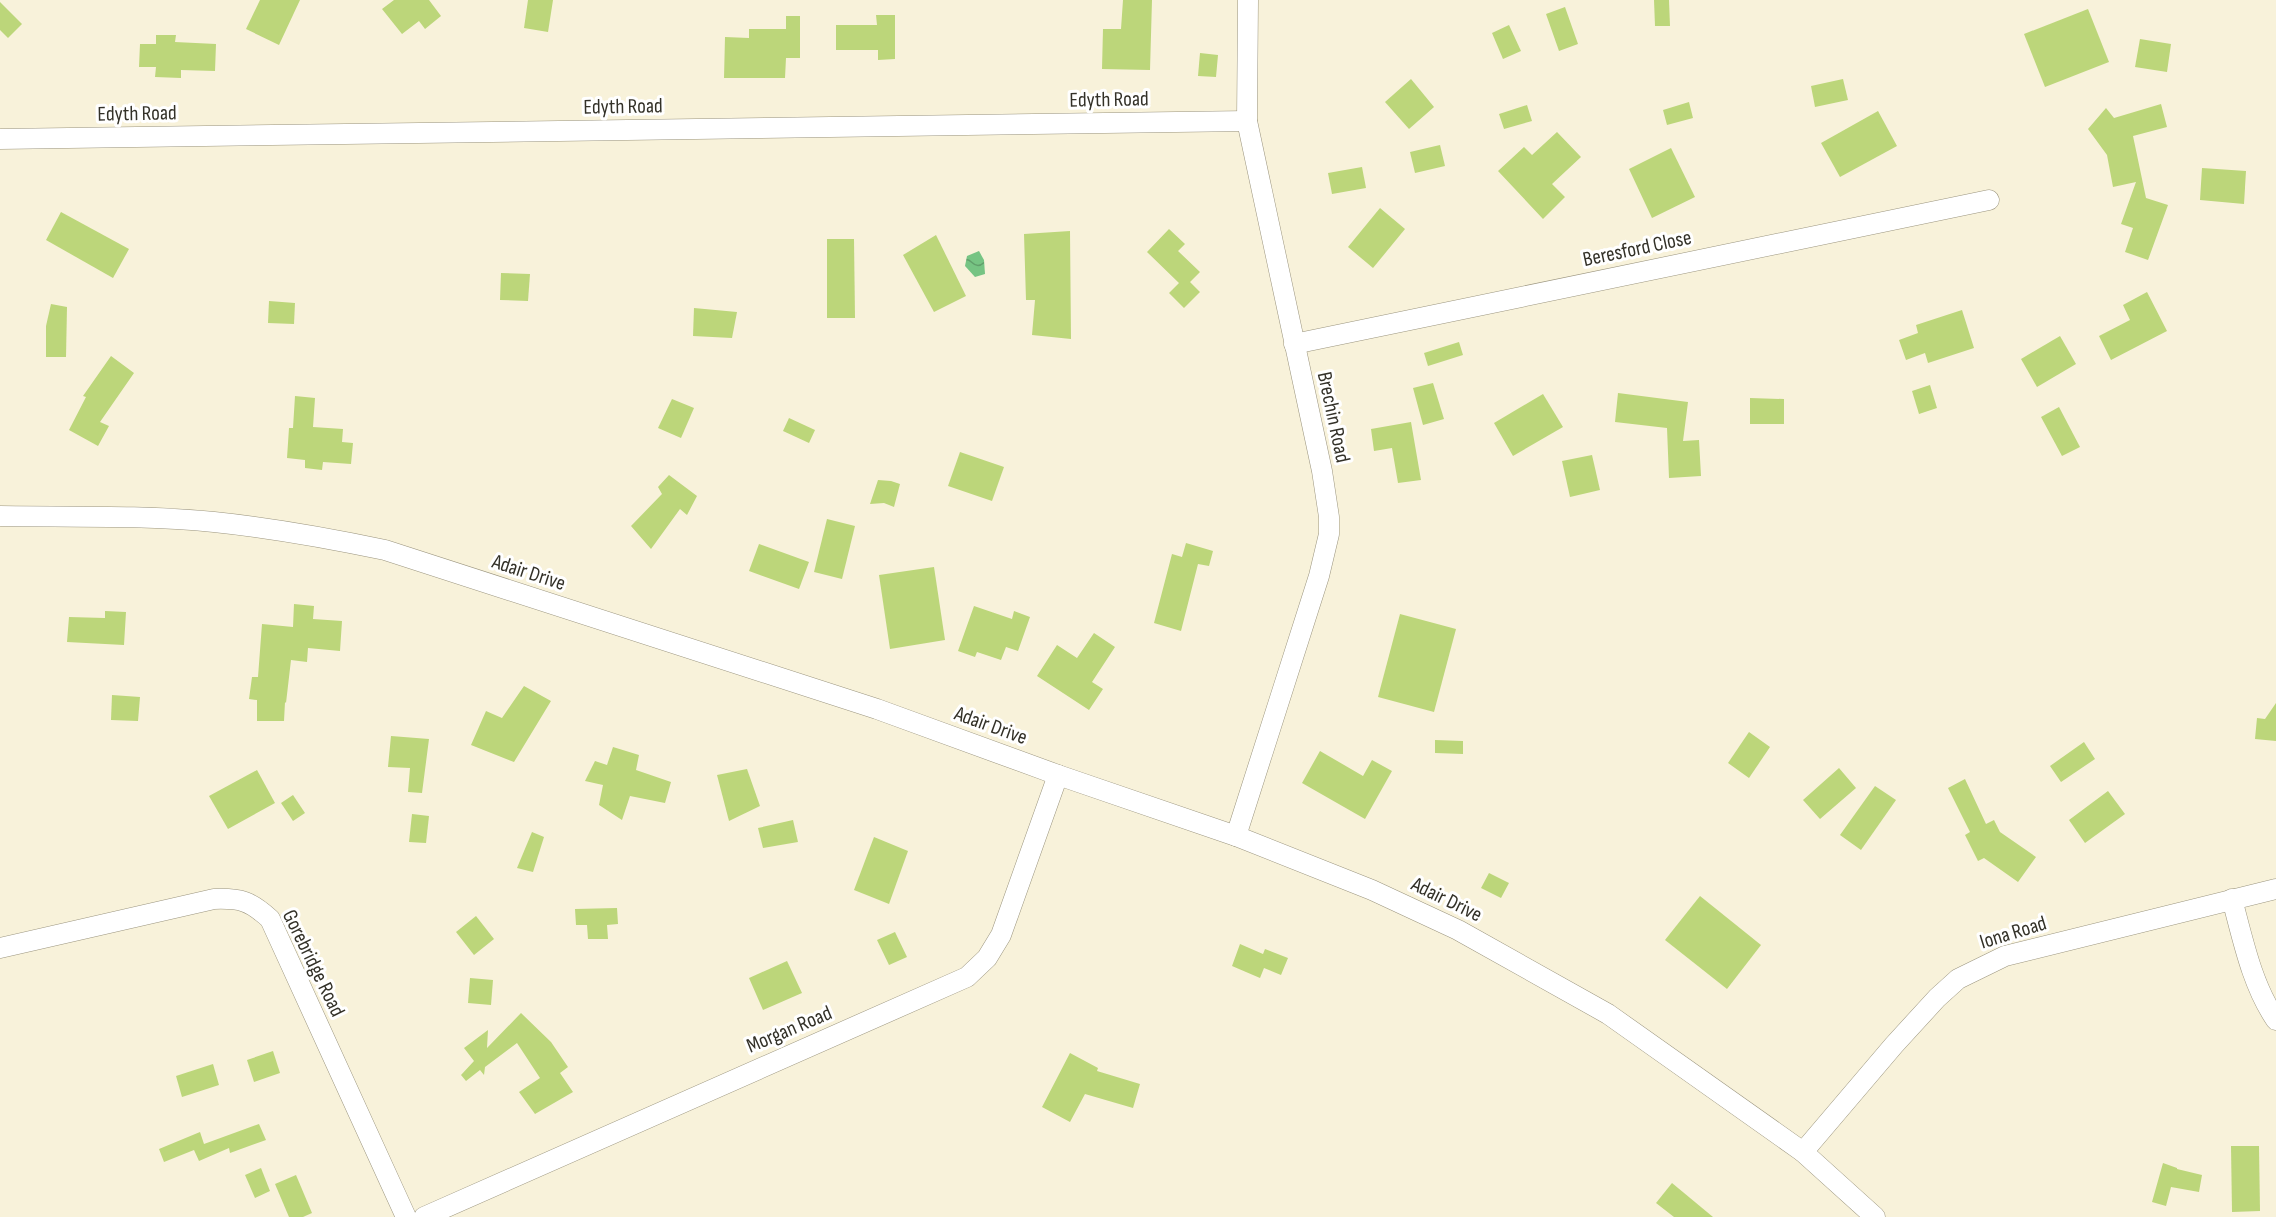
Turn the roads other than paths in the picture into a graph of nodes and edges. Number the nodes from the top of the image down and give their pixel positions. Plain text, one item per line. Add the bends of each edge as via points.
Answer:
1 (1248, 0) edge
2 (1247, 121) junction
3 (0, 139) edge
4 (1989, 200) dead end
5 (1294, 344) junction
6 (0, 516) edge
7 (1058, 775) junction
8 (1236, 836) junction
9 (2276, 889) edge
10 (2232, 899) junction
11 (0, 948) edge
12 (2276, 1020) edge
13 (1803, 1152) junction
14 (406, 1217) edge
15 (424, 1217) edge
16 (1875, 1217) edge

1 - 2 street, Brechin Road
2 - 3 street, Edyth Road
2 - 5 street, Brechin Road
4 - 5 street, Beresford Close
5 - 8 street, Brechin Road via 1322,471 1329,534
6 - 7 street, Adair Drive via 212,522 302,533 385,550 877,709
7 - 8 street, Adair Drive
7 - 15 street, Morgan Road via 1001,935 987,958 967,977
8 - 13 street, Adair Drive via 1372,890 1458,930 1608,1014
9 - 10 street, Iona Road
10 - 12 street via 2253,971
10 - 13 street, Iona Road via 2005,956 1958,979 1894,1045
11 - 14 street, Gorebridge Road via 214,899 249,902 270,919
13 - 16 street, Adair Drive

